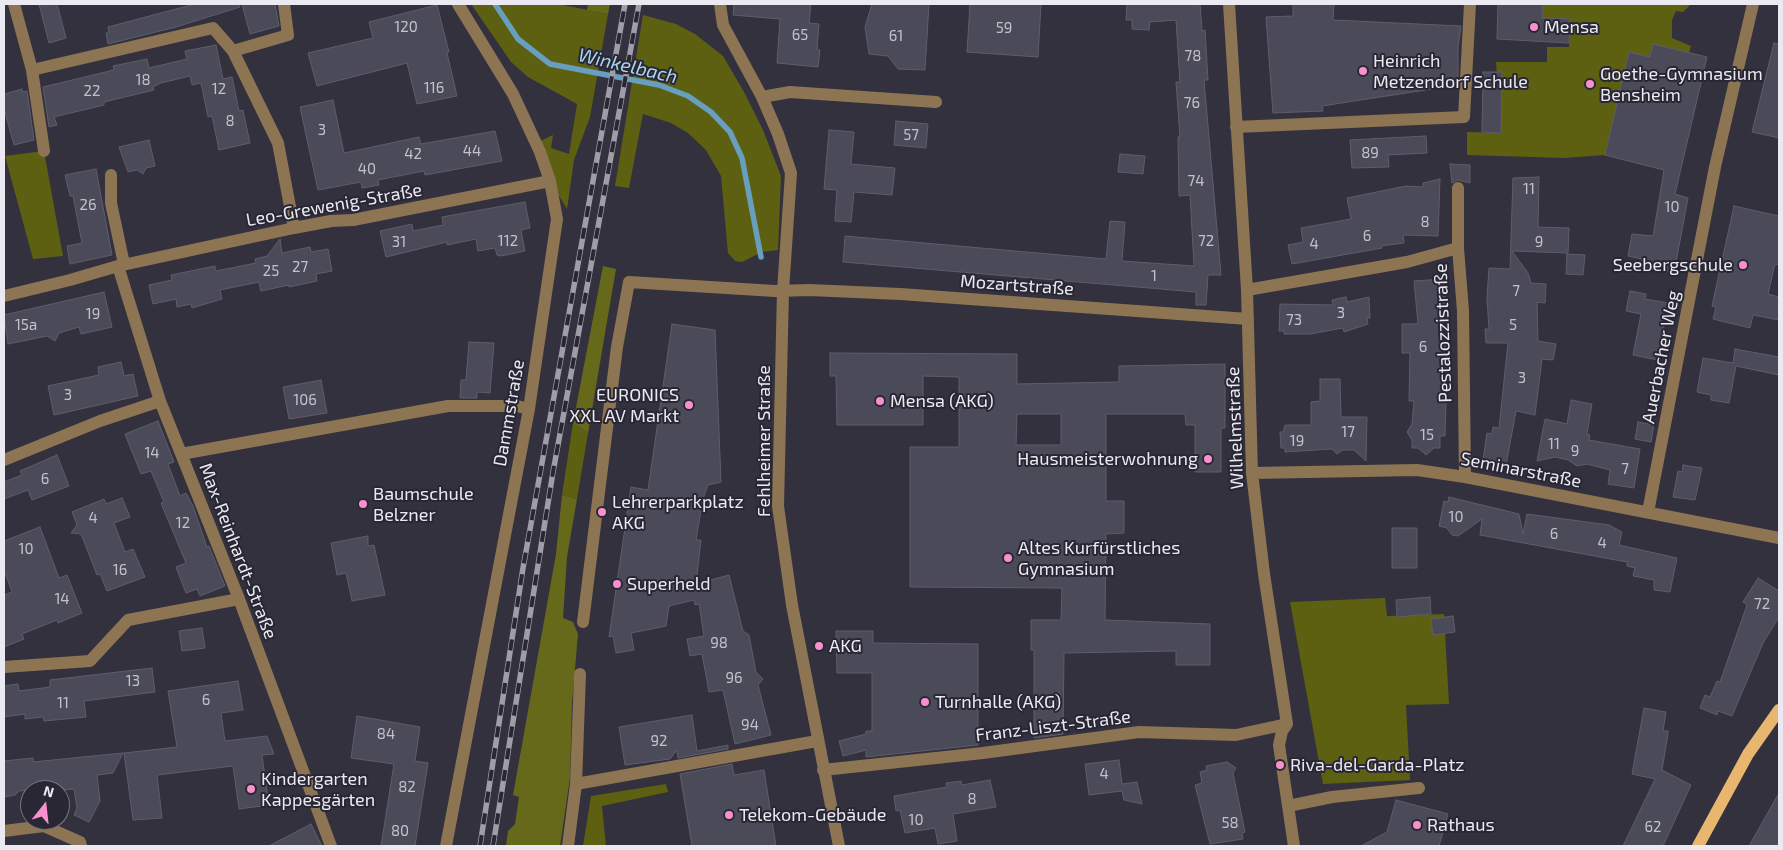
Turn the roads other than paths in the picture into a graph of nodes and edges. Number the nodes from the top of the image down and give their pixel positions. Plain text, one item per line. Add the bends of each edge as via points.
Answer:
1 (14, 4) edge
2 (284, 4) edge
3 (458, 4) edge
4 (720, 4) edge
5 (1229, 4) edge
6 (1470, 4) edge
7 (1753, 4) edge
8 (233, 52) junction
9 (32, 70) junction
10 (762, 96) junction
11 (936, 102) dead end
12 (1236, 127) junction
13 (44, 151) dead end
14 (111, 176) dead end
15 (550, 181) junction
16 (1458, 188) dead end
17 (294, 228) junction
18 (1458, 248) junction
19 (121, 265) junction
20 (1247, 290) junction
21 (783, 291) junction
22 (4, 296) edge
23 (1248, 319) junction
24 (160, 401) junction
25 (529, 409) junction
26 (181, 454) junction
27 (4, 460) edge
28 (1252, 473) junction
29 (1465, 477) junction
30 (1648, 512) junction
31 (1779, 538) edge
32 (239, 599) junction
33 (583, 622) dead end
34 (4, 668) edge
35 (580, 674) dead end
36 (1779, 710) edge
37 (1287, 724) junction
38 (817, 741) junction
39 (823, 770) junction
40 (576, 784) junction
41 (1420, 788) dead end
42 (1288, 806) junction
43 (4, 831) edge
44 (80, 846) edge
45 (331, 846) edge
46 (446, 846) edge
47 (568, 846) edge
48 (839, 846) edge
49 (1294, 846) edge
50 (1698, 846) edge

1 - 9 street
2 - 8 street via 288,35
3 - 15 street, Dammstraße via 512,94
4 - 10 street, Fehlheimer Straße via 723,25
5 - 12 street, Wilhelmstraße
6 - 12 street via 1464,117
7 - 30 street, Auerbacher Weg via 1715,167
8 - 9 street via 213,28
8 - 17 street via 278,143
9 - 13 street
10 - 11 street via 790,92
10 - 21 street, Fehlheimer Straße via 791,173
12 - 20 street, Wilhelmstraße
14 - 19 street via 111,203
15 - 17 street, Leo-Grewenig-Straße via 353,220
15 - 25 street, Dammstraße via 557,219
16 - 18 street, Pestalozzistraße
17 - 19 street, Leo-Grewenig-Straße
18 - 20 street via 1407,262
18 - 29 street, Pestalozzistraße via 1463,311
19 - 22 street, Leo-Grewenig-Straße
19 - 24 street, Max-Reinhardt-Straße
20 - 23 street, Wilhelmstraße
21 - 23 street, Mozartstraße via 900,294
21 - 33 street, Mozartstraße via 629,282 617,347
21 - 38 street, Fehlheimer Straße via 778,506
23 - 28 street, Wilhelmstraße
24 - 26 street, Max-Reinhardt-Straße
24 - 27 street via 100,421
25 - 26 street via 517,406 448,406
25 - 46 street, Dammstraße
26 - 32 street, Max-Reinhardt-Straße
28 - 29 street, Seminarstraße via 1417,470
28 - 37 street, Wilhelmstraße
29 - 30 street, Seminarstraße
30 - 31 street, Seminarstraße
32 - 34 street via 128,620 90,661
32 - 45 street, Max-Reinhardt-Straße
35 - 40 street
36 - 50 main road via 1748,754
37 - 39 street, Franz-Liszt-Straße via 1236,735 1139,732
37 - 42 street, Wilhelmstraße via 1282,730 1279,745
38 - 39 street, Fehlheimer Straße
38 - 40 street
39 - 48 street, Fehlheimer Straße
40 - 47 street
41 - 42 street via 1332,797
42 - 49 street, Wilhelmstraße
43 - 44 street via 44,826 80,842

